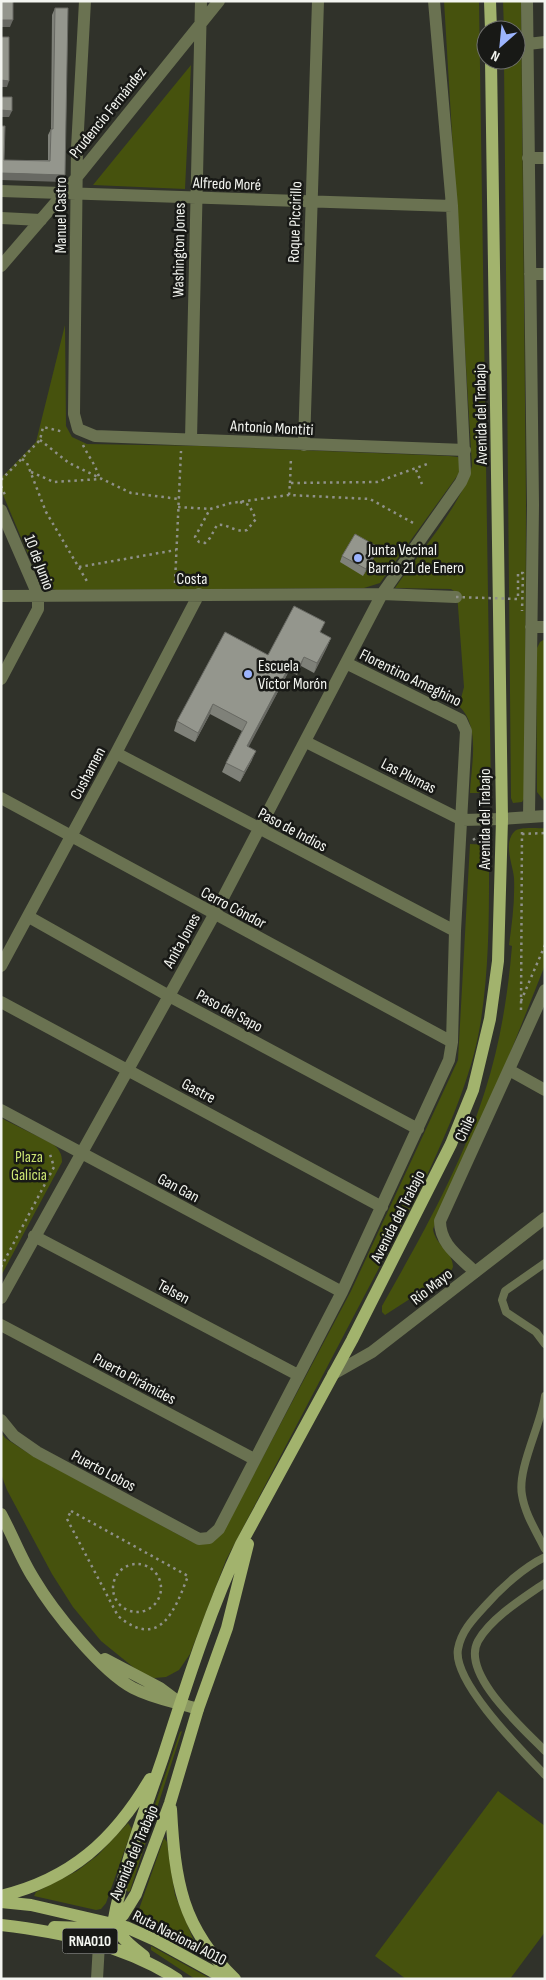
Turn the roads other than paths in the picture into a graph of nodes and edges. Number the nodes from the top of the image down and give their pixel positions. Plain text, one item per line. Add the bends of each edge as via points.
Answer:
1 (84, 1) edge
2 (201, 1) edge
3 (219, 1) edge
4 (318, 1) edge
5 (434, 1) edge
6 (490, 1) edge
7 (527, 1) edge
8 (490, 20) edge
9 (200, 25) junction
10 (545, 42) edge
11 (528, 44) junction
12 (491, 70) edge
13 (528, 158) junction
14 (545, 158) edge
15 (76, 176) junction
16 (1, 191) edge
17 (70, 193) junction
18 (195, 198) junction
19 (311, 202) junction
20 (452, 206) junction
21 (1, 218) edge
22 (41, 220) junction
23 (1, 266) edge
24 (530, 274) junction
25 (545, 274) edge
26 (538, 388) edge
27 (74, 433) joint
28 (190, 444) junction
29 (298, 444) junction
30 (465, 450) junction
31 (539, 506) edge
32 (5, 507) edge
33 (199, 594) junction
34 (382, 594) junction
35 (38, 595) junction
36 (1, 596) edge
37 (456, 597) road end
38 (531, 627) junction
39 (545, 627) edge
40 (346, 663) junction
41 (1, 679) edge
42 (461, 720) joint
43 (306, 742) junction
44 (116, 754) junction
45 (1, 798) edge
46 (545, 816) edge
47 (529, 817) junction
48 (502, 819) junction
49 (462, 820) junction
50 (259, 830) junction
51 (71, 837) junction
52 (214, 915) junction
53 (28, 918) junction
54 (455, 931) junction
55 (1, 966) edge
56 (545, 990) edge
57 (169, 996) junction
58 (1, 1002) edge
59 (452, 1042) junction
60 (127, 1069) junction
61 (509, 1070) junction
62 (545, 1090) edge
63 (1, 1110) edge
64 (418, 1129) junction
65 (80, 1153) junction
66 (382, 1207) junction
67 (545, 1218) edge
68 (34, 1236) junction
69 (545, 1263) edge
70 (475, 1272) junction
71 (342, 1292) junction
72 (1, 1298) edge
73 (1, 1325) edge
74 (545, 1344) edge
75 (333, 1374) junction
76 (298, 1375) junction
77 (545, 1396) edge
78 (1, 1420) edge
79 (254, 1459) junction
80 (2, 1514) edge
81 (254, 1523) junction
82 (199, 1539) joint
83 (545, 1549) edge
84 (545, 1557) edge
85 (545, 1583) edge
86 (180, 1704) junction
87 (198, 1709) junction
88 (545, 1751) edge
89 (163, 1758) junction
90 (545, 1775) edge
91 (170, 1803) junction
92 (1, 1896) edge
93 (1, 1902) edge
94 (1, 1918) edge
95 (114, 1924) junction
96 (1, 1925) edge
97 (99, 1944) junction
98 (175, 1978) edge
99 (97, 1979) edge
100 (226, 1979) edge
101 (235, 1979) edge

1 - 15 street, Manuel Castro
2 - 9 street, Washington Jones
3 - 9 street, Prudencio Fernández
4 - 19 street, Roque Piccirillo
5 - 20 street, Avenida del Trabajo
6 - 8 main road
7 - 11 street
9 - 15 street, Prudencio Fernández
9 - 18 street, Washington Jones
10 - 11 street
11 - 13 street
12 - 48 main road, Avenida del Trabajo
13 - 14 street
13 - 24 street
15 - 17 street, Prudencio Fernández
16 - 17 street, Alfredo Moré
17 - 18 street, Alfredo Moré
17 - 22 street, Prudencio Fernández
17 - 27 street, Manuel Castro
18 - 19 street, Alfredo Moré
18 - 28 street, Washington Jones
19 - 20 street, Alfredo Moré
19 - 29 street, Roque Piccirillo
20 - 30 street, Avenida del Trabajo
21 - 22 street
22 - 23 street, Prudencio Fernández
24 - 25 street
24 - 26 street
26 - 31 street
27 - 28 street, Antonio Montiti
28 - 29 street, Antonio Montiti
29 - 30 street, Antonio Montiti
30 - 34 street, Avenida del Trabajo via 465,473 461,482
31 - 38 street
32 - 35 street, 10 de Junio
33 - 34 street, Costa
33 - 35 street, Costa
33 - 44 street, Cushamen
34 - 37 street, Costa
34 - 40 street, Anita Jones
35 - 36 street, Costa
35 - 41 street, 10 de Junio via 38,609
38 - 39 street
38 - 47 street
40 - 42 street, Florentino Ameghino
40 - 43 street, Anita Jones
42 - 49 street, Avenida del Trabajo via 466,731
43 - 49 street, Las Plumas
43 - 50 street, Anita Jones
44 - 50 street, Paso de Indios
44 - 51 street, Cushamen
45 - 51 street, Cerro Cóndor
46 - 47 street
47 - 48 street
48 - 49 street, Las Plumas
48 - 75 main road, Avenida del Trabajo via 498,961 490,1019 472,1090 464,1115 413,1223
49 - 54 street, Avenida del Trabajo
50 - 52 street, Anita Jones
50 - 54 street, Paso de Indios
51 - 52 street, Cerro Cóndor
51 - 53 street, Cushamen
52 - 57 street, Anita Jones
52 - 59 street, Cerro Cóndor
53 - 55 street, Cushamen
53 - 57 street, Paso del Sapo
54 - 59 street, Avenida del Trabajo
56 - 61 street, Chile
57 - 60 street, Anita Jones
57 - 64 street, Paso del Sapo
58 - 60 street, Gastre
59 - 64 street, Avenida del Trabajo via 449,1060
60 - 65 street, Anita Jones
60 - 66 street, Gastre
61 - 62 street
61 - 70 street, Chile via 440,1221 440,1233 448,1246
63 - 65 street, Gan Gan
64 - 66 street, Avenida del Trabajo
65 - 68 street, Anita Jones
65 - 71 street, Gan Gan
66 - 71 street, Avenida del Trabajo
67 - 70 street, Río Mayo
68 - 72 street, Anita Jones
68 - 76 street, Telsen
69 - 74 lane via 506,1291 502,1300 506,1312 536,1332
70 - 75 street, Río Mayo via 372,1352
71 - 76 street, Avenida del Trabajo
73 - 79 street, Puerto Pirámides
75 - 81 main road, Avenida del Trabajo
76 - 79 street, Avenida del Trabajo
77 - 83 lane via 521,1493 528,1516
78 - 82 street, Puerto Lobos via 14,1436 37,1452
79 - 82 street, Avenida del Trabajo via 219,1529 209,1538
80 - 86 main road via 33,1578 88,1648 160,1688
81 - 86 main road, Avenida del Trabajo via 226,1575
81 - 87 main road, Avenida del Trabajo via 227,1628
84 - 90 lane via 490,1600 467,1626 457,1651 458,1661 475,1695
85 - 88 lane via 494,1622 478,1641 475,1653 479,1674 488,1690
86 - 87 main road
86 - 89 main road, Avenida del Trabajo
87 - 91 main road, Avenida del Trabajo
89 - 92 main road via 133,1808 92,1852 42,1884
89 - 95 main road, Avenida del Trabajo via 120,1884
91 - 95 main road, Avenida del Trabajo via 136,1894 123,1916
91 - 101 main road via 174,1858 182,1900 215,1959
93 - 95 main road, Ruta Nacional A010 / RNA010 via 31,1905
94 - 95 main road via 60,1928
95 - 98 main road via 118,1934 130,1946
95 - 100 main road, Ruta Nacional A010 / RNA010 via 155,1940
96 - 97 main road, RNA010 via 31,1928
97 - 98 main road, RNA010
97 - 99 street

